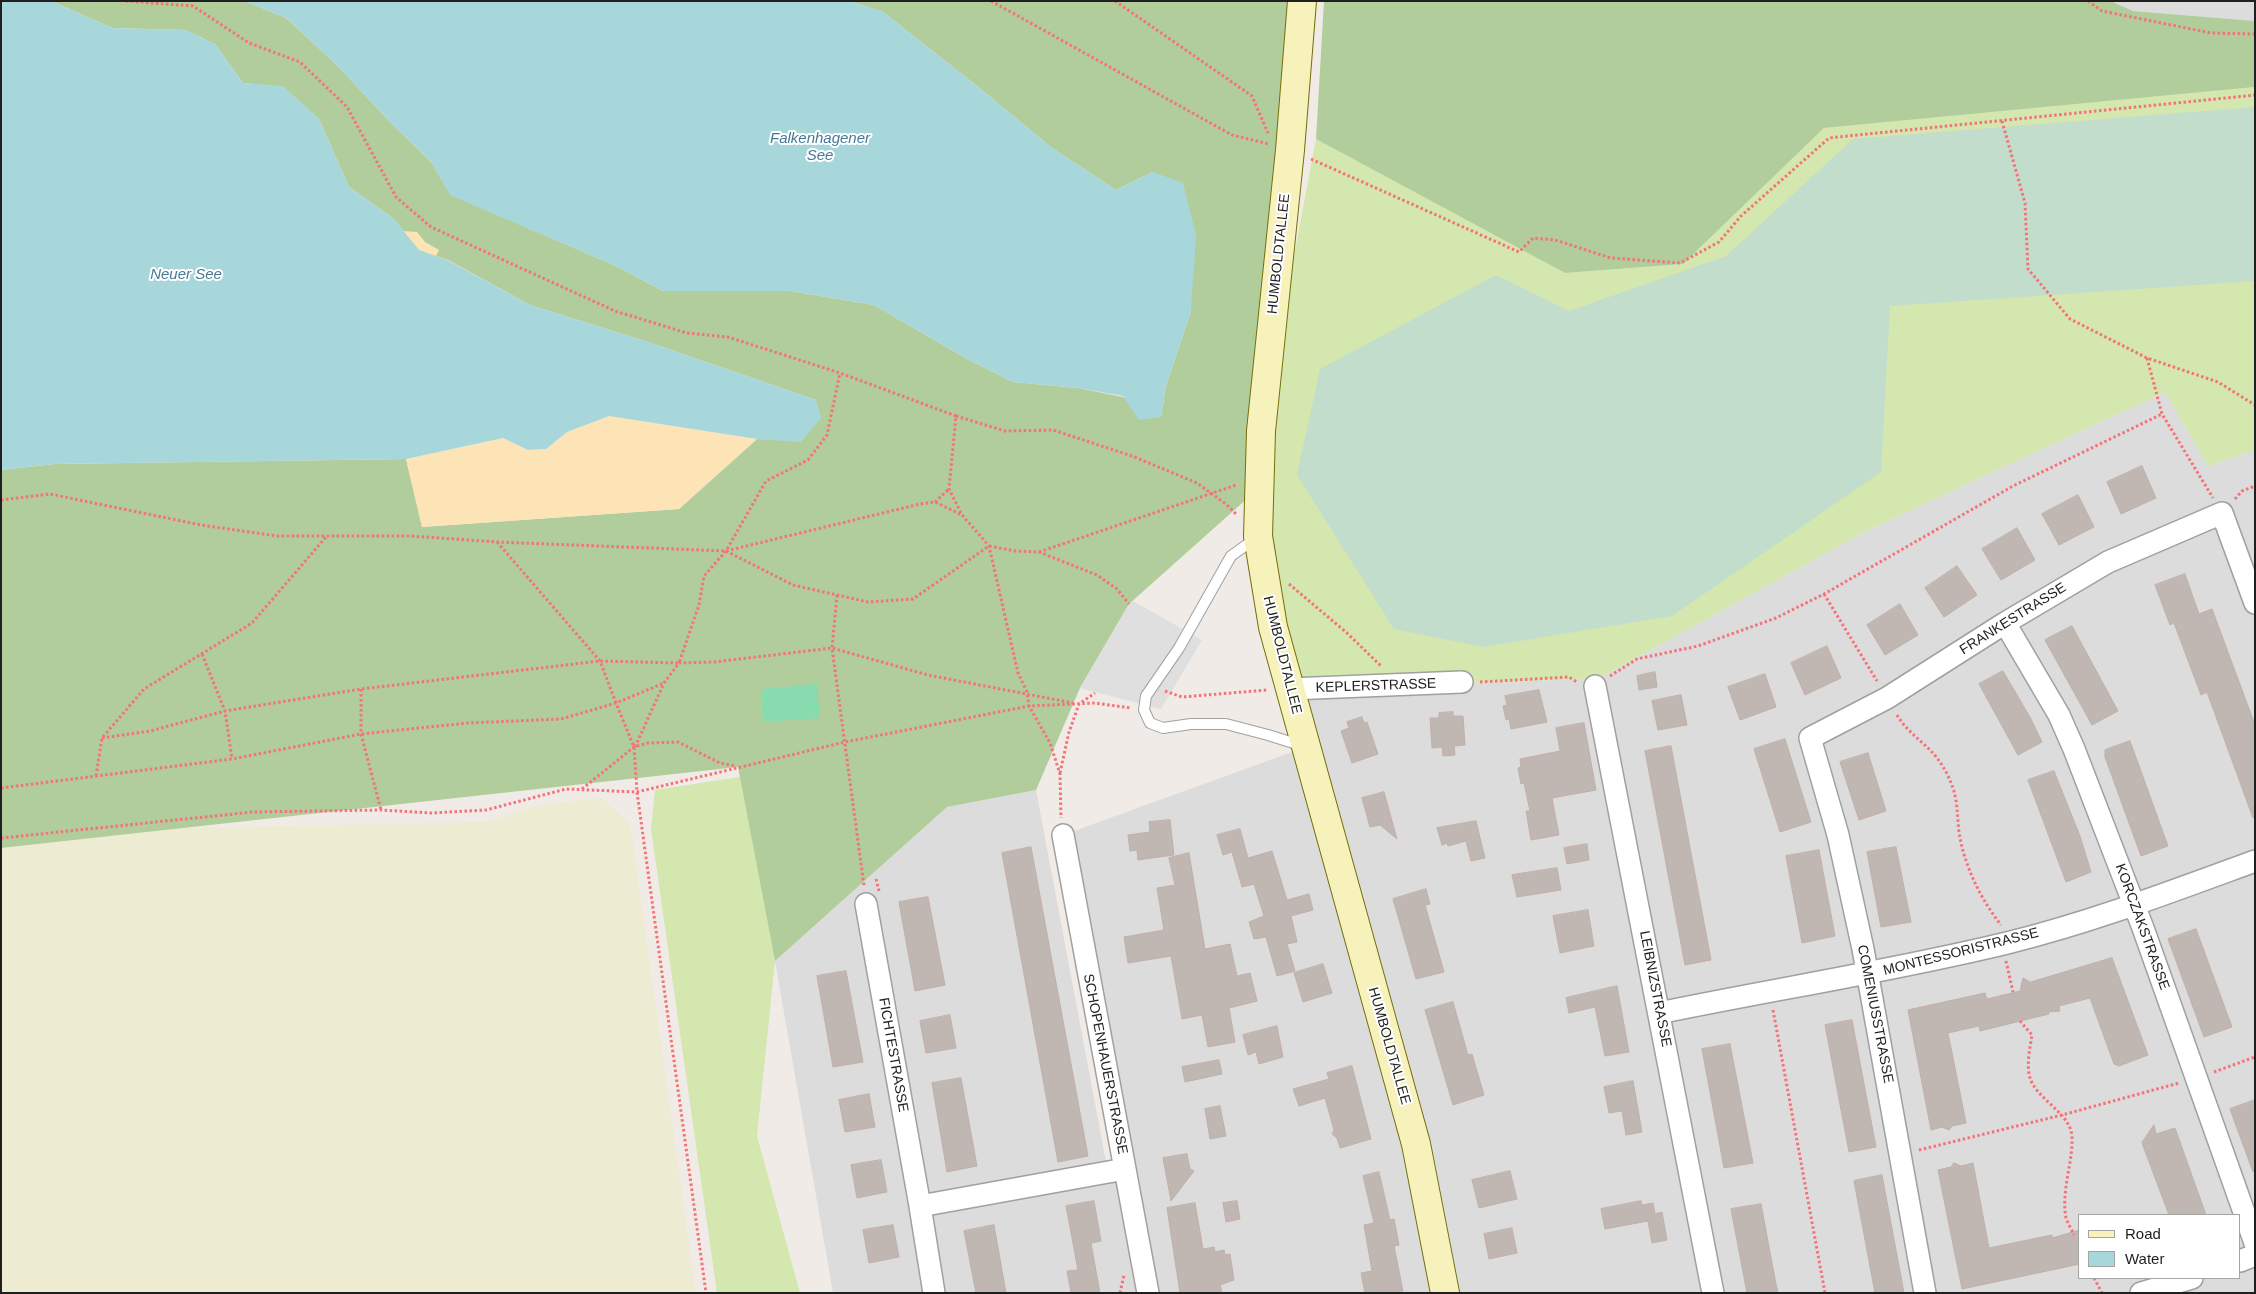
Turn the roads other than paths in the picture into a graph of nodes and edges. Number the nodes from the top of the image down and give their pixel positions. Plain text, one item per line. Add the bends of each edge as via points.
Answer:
1 (1302, 1) edge
2 (1258, 536) junction
3 (2255, 603) edge
4 (2005, 623) junction
5 (1462, 682) road end
6 (1595, 686) road end
7 (1290, 689) junction
8 (1810, 738) joint
9 (1306, 747) junction
10 (1062, 836) road end
11 (2255, 861) edge
12 (866, 904) road end
13 (2134, 905) junction
14 (1868, 974) junction
15 (1659, 1013) junction
16 (1125, 1169) junction
17 (920, 1206) junction
18 (2255, 1243) edge
19 (2255, 1255) edge
20 (2241, 1261) edge
21 (2189, 1279) edge
22 (934, 1293) edge
23 (1148, 1293) edge
24 (1445, 1293) edge
25 (1713, 1293) edge
26 (1925, 1293) edge
27 (2141, 1293) edge

1 - 2 street, HUMBOLDTALLEE via 1261,431
2 - 7 street, HUMBOLDTALLEE via 1273,627
2 - 9 lane via 1231,556 1146,696 1144,710 1150,723 1163,728 1226,724
3 - 4 street, FRANKESTRASSE via 2222,513 2108,562
4 - 8 street, FRANKESTRASSE via 1887,698
4 - 13 street, KORCZAKSTRASSE via 2059,715
5 - 7 street, KEPLERSTRASSE
6 - 15 street, LEIBNIZSTRASSE
7 - 9 street, HUMBOLDTALLEE
8 - 14 street, COMENIUSSTRASSE via 1838,835
9 - 24 street, HUMBOLDTALLEE via 1416,1144
10 - 16 street, SCHOPENHAUERSTRASSE
11 - 13 street, MONTESSORISTRASSE
12 - 17 street, FICHTESTRASSE
13 - 14 street, MONTESSORISTRASSE via 2009,942
13 - 18 street, KORCZAKSTRASSE
14 - 15 street, MONTESSORISTRASSE
14 - 26 street, COMENIUSSTRASSE
15 - 25 street, LEIBNIZSTRASSE
16 - 17 street
16 - 23 street, SCHOPENHAUERSTRASSE
17 - 22 street, FICHTESTRASSE
19 - 20 street
21 - 27 street

